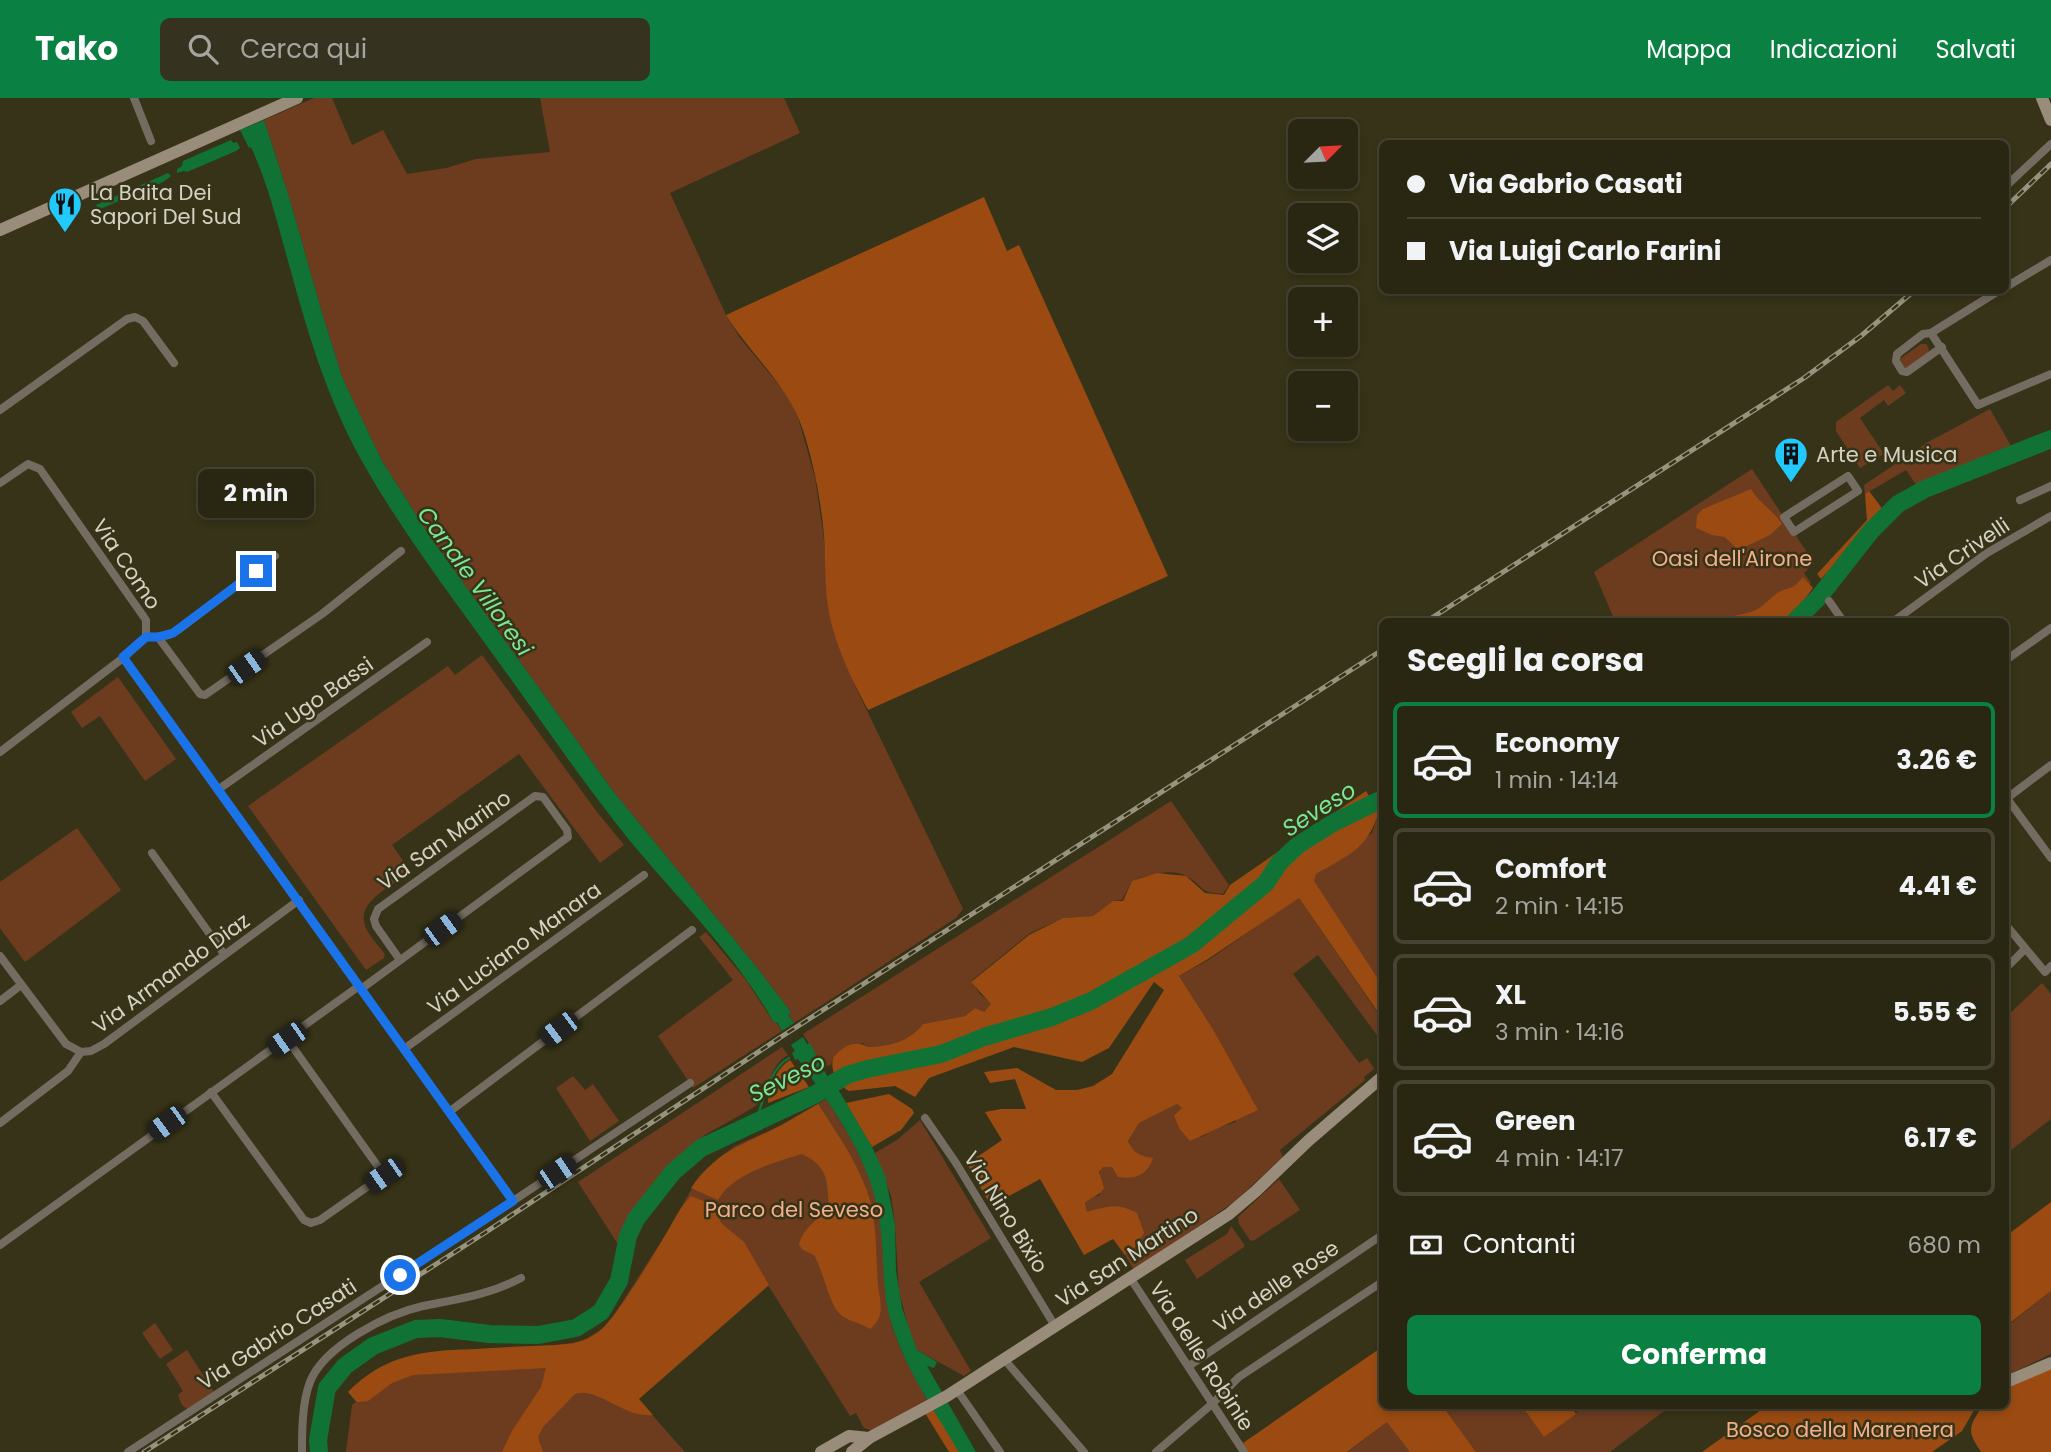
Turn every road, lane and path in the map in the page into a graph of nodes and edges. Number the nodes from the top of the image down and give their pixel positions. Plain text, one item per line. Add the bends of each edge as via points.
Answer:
1 (134, 98) edge
2 (297, 98) edge
3 (2042, 98) edge
4 (265, 107) edge
5 (2051, 120) edge
6 (151, 141) dead end
7 (2051, 144) edge
8 (2009, 183) edge
9 (0, 230) edge
10 (2051, 260) edge
11 (2009, 285) edge
12 (1994, 294) edge
13 (1931, 333) junction
14 (1942, 347) junction
15 (174, 363) dead end
16 (2051, 374) edge
17 (0, 411) edge
18 (1848, 476) joint
19 (0, 483) edge
20 (2051, 486) edge
21 (2020, 500) dead end
22 (2051, 516) edge
23 (401, 551) dead end
24 (275, 556) dead end
25 (1829, 601) dead end
26 (1841, 618) edge
27 (1898, 618) edge
28 (2051, 628) edge
29 (146, 637) junction
30 (158, 637) junction
31 (427, 642) dead end
32 (123, 657) junction
33 (2009, 658) edge
34 (0, 752) edge
35 (2051, 765) edge
36 (219, 789) junction
37 (2009, 796) edge
38 (2009, 802) edge
39 (152, 853) dead end
40 (2051, 858) edge
41 (644, 875) dead end
42 (299, 900) junction
43 (2009, 929) edge
44 (692, 930) dead end
45 (2025, 949) junction
46 (225, 954) junction
47 (0, 956) edge
48 (400, 960) junction
49 (2009, 965) edge
50 (2048, 969) edge
51 (21, 985) junction
52 (360, 987) junction
53 (0, 1001) edge
54 (287, 1039) junction
55 (404, 1049) junction
56 (81, 1052) junction
57 (1379, 1080) edge
58 (690, 1083) dead end
59 (211, 1092) junction
60 (449, 1112) junction
61 (925, 1118) dead end
62 (0, 1123) edge
63 (513, 1201) junction
64 (1379, 1237) edge
65 (0, 1245) edge
66 (521, 1278) dead end
67 (1131, 1279) junction
68 (1379, 1284) edge
69 (1055, 1326) junction
70 (1004, 1359) junction
71 (2051, 1363) edge
72 (1189, 1366) junction
73 (2009, 1381) edge
74 (952, 1393) junction
75 (1212, 1404) junction
76 (869, 1438) junction
77 (128, 1452) edge
78 (302, 1452) edge
79 (821, 1452) edge
80 (852, 1452) edge
81 (1000, 1452) edge
82 (1084, 1452) edge
83 (1156, 1452) edge
84 (1244, 1452) edge

1 - 6 street
2 - 4 street
3 - 5 street
4 - 9 street via 236,125
7 - 8 street
10 - 11 street
12 - 13 street
13 - 14 street
13 - 14 street via 1897,354 1897,365 1907,372
14 - 16 street via 1978,405
15 - 17 street via 143,321 127,319
18 - 18 street via 1858,491 1794,532 1784,517
19 - 29 street, Via Como via 25,465 40,469 142,612
20 - 21 street
22 - 27 street, Via Crivelli via 1987,553
23 - 30 street via 322,614 205,695
24 - 30 street via 178,630
25 - 26 street
28 - 33 street
29 - 30 street
29 - 32 street, Via Como
31 - 36 street, Via Ugo Bassi
32 - 34 street, Via Como
32 - 36 street
35 - 37 street
36 - 42 street
38 - 40 street
39 - 46 street
41 - 55 street, Via Luciano Manara
42 - 46 street, Via Armando Diaz
42 - 52 street
43 - 45 street
44 - 60 street
45 - 49 street
45 - 50 street
46 - 56 street, Via Armando Diaz via 104,1044
47 - 51 street
48 - 48 street, Via San Marino via 374,919 383,904 535,796 543,797 567,838
48 - 52 street
51 - 53 street
51 - 56 street via 66,1044
52 - 54 street
52 - 55 street
54 - 59 street
54 - 59 street via 384,1175 320,1220 304,1220
55 - 60 street
56 - 62 street, Via Armando Diaz via 68,1071
57 - 67 street, Via San Martino via 1243,1203
58 - 63 street, Via Gabrio Casati
59 - 65 street
60 - 63 street
61 - 69 street, Via Nino Bixio
63 - 77 street, Via Gabrio Casati
64 - 72 street, Via delle Rose
66 - 78 street via 476,1296 407,1310 342,1345 321,1364 310,1383
67 - 69 street, Via San Martino
67 - 72 street, Via delle Robinie
68 - 75 street via 1239,1377
69 - 70 street, Via San Martino
70 - 74 street, Via San Martino
70 - 82 street
71 - 73 street
72 - 75 street, Via delle Robinie
74 - 76 street, Via San Martino
74 - 81 street
75 - 83 street
75 - 84 street, Via delle Robinie
76 - 79 street, Via San Martino via 849,1436
76 - 80 street, Via San Martino

